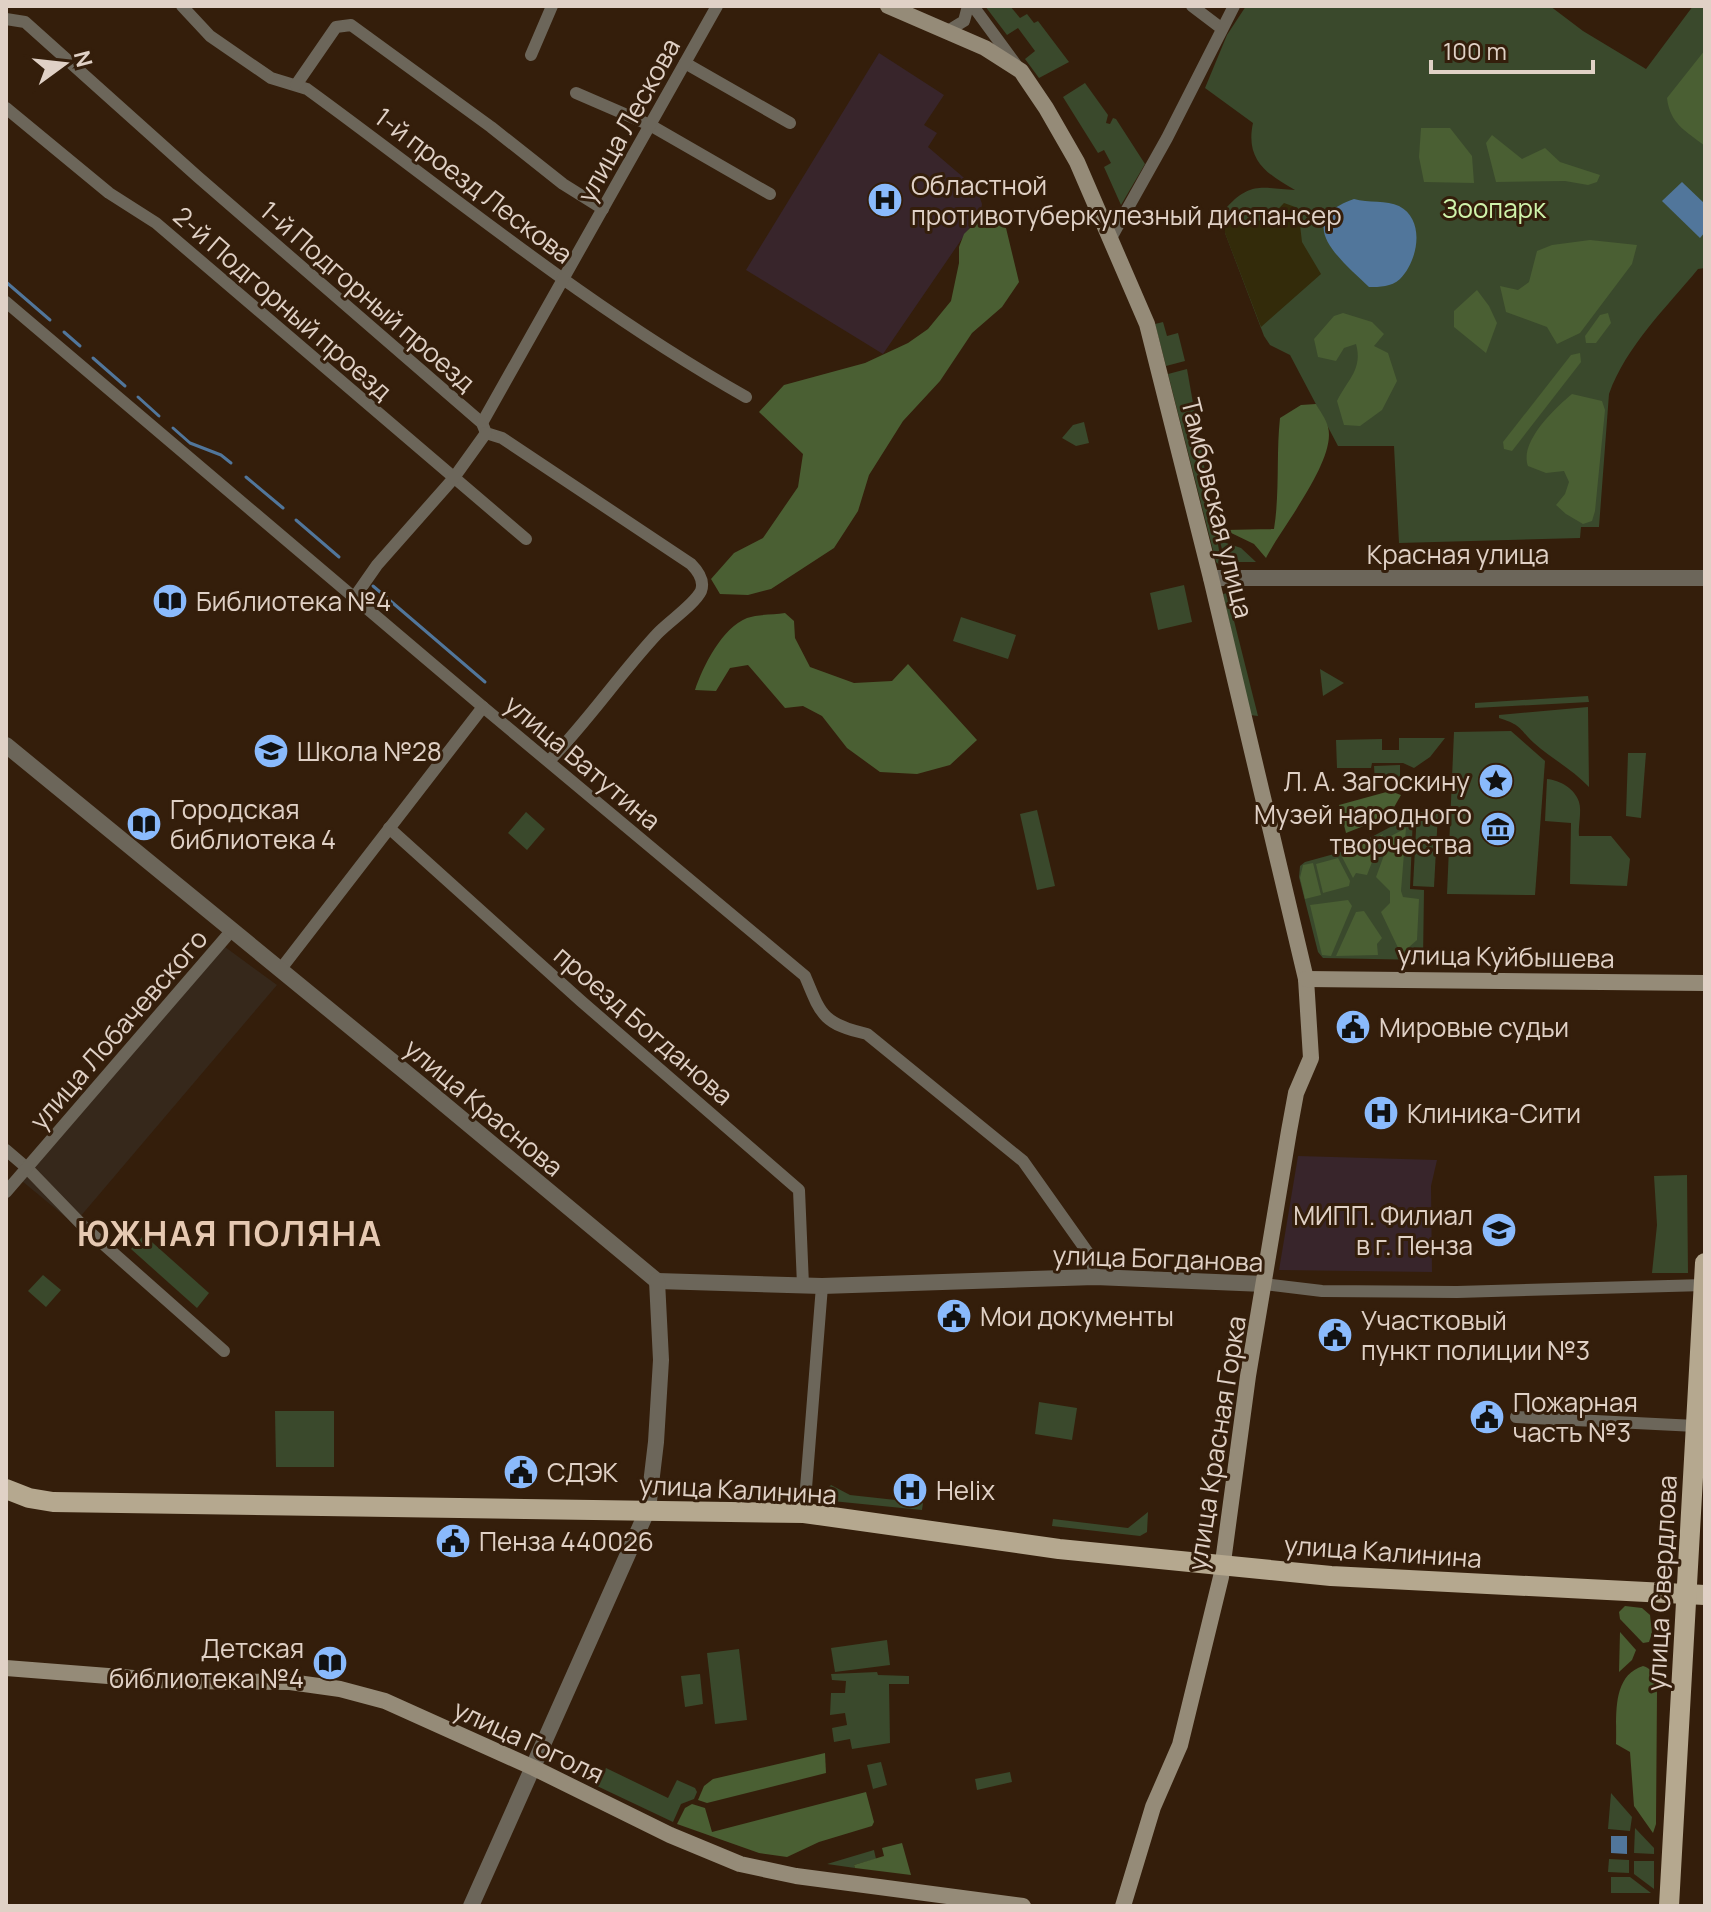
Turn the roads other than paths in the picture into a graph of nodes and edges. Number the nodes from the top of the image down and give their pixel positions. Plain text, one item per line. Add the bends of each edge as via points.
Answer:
1 (182, 6) edge
2 (552, 6) edge
3 (717, 6) edge
4 (888, 6) edge
5 (970, 6) edge
6 (1192, 6) edge
7 (1234, 6) edge
8 (6, 19) edge
9 (1221, 28) junction
10 (946, 32) junction
11 (531, 55) dead end
12 (685, 63) junction
13 (1021, 71) junction
14 (296, 85) junction
15 (576, 93) dead end
16 (6, 108) edge
17 (790, 123) dead end
18 (650, 125) junction
19 (770, 194) dead end
20 (603, 209) junction
21 (1111, 238) junction
22 (565, 280) junction
23 (6, 302) edge
24 (746, 397) dead end
25 (484, 428) junction
26 (453, 479) junction
27 (526, 539) dead end
28 (1211, 578) junction
29 (1705, 578) edge
30 (354, 598) junction
31 (483, 707) junction
32 (6, 745) edge
33 (549, 761) junction
34 (389, 828) junction
35 (232, 930) junction
36 (280, 970) junction
37 (1306, 979) junction
38 (1705, 983) edge
39 (6, 1150) edge
40 (27, 1168) junction
41 (6, 1192) edge
42 (1705, 1263) edge
43 (1095, 1277) junction
44 (657, 1281) junction
45 (1264, 1284) junction
46 (803, 1285) junction
47 (1705, 1285) edge
48 (822, 1286) junction
49 (224, 1351) dead end
50 (1516, 1417) dead end
51 (1696, 1426) junction
52 (6, 1489) edge
53 (648, 1509) junction
54 (804, 1513) junction
55 (1223, 1565) junction
56 (1696, 1595) edge
57 (6, 1668) edge
58 (534, 1768) junction
59 (471, 1906) edge
60 (1023, 1906) edge
61 (1123, 1906) edge
62 (1669, 1906) edge

1 - 14 street, 1-й проезд Лескова via 210,36 278,82
2 - 11 street
3 - 12 street, улица Лескова
4 - 10 main road
5 - 10 street via 964,21
5 - 13 street
6 - 9 street
7 - 9 street
8 - 25 street, 1-й Подгорный проезд via 25,22
9 - 21 street
10 - 13 main road
12 - 17 street
12 - 18 street, улица Лескова
13 - 21 main road, Тамбовская улица via 1077,162
14 - 20 street via 336,27 351,25
14 - 22 street, 1-й проезд Лескова
15 - 18 street
16 - 26 street, 2-й Подгорный проезд via 109,193 156,223
18 - 19 street
18 - 20 street, улица Лескова
20 - 22 street, улица Лескова
21 - 28 main road, Тамбовская улица via 1147,324
22 - 24 street, 1-й проезд Лескова via 685,363
22 - 25 street, улица Лескова
23 - 30 street, улица Ватутина
25 - 26 street, улица Лескова
25 - 33 street, 1-й Подгорный проезд via 691,564 702,578 699,594 656,634
26 - 27 street, 2-й Подгорный проезд
26 - 30 street, улица Лескова
28 - 29 street, Красная улица
28 - 37 main road, Тамбовская улица
30 - 31 street, улица Ватутина
31 - 33 street, улица Ватутина
31 - 34 street
32 - 35 street, улица Краснова
33 - 43 street, улица Ватутина via 805,976 820,1012 841,1028 867,1034 1023,1161 1091,1257
34 - 36 street
34 - 46 street, проезд Богданова via 799,1190
35 - 36 street, улица Краснова
35 - 40 street, улица Лобачевского
36 - 44 street, улица Краснова
37 - 38 main road, улица Куйбышева
37 - 45 main road, улица Красная Горка via 1311,1058 1296,1093
39 - 40 street
40 - 41 street, улица Лобачевского
40 - 49 street via 84,1227
42 - 47 main road, улица Свердлова
43 - 45 street, улица Богданова
43 - 48 street, улица Богданова
44 - 46 street, улица Богданова
44 - 53 street via 661,1360
45 - 47 street, улица Богданова via 1322,1291 1457,1292
45 - 55 main road, улица Красная Горка
46 - 48 street, улица Богданова
47 - 51 main road, улица Свердлова
48 - 54 street
50 - 51 street
51 - 56 main road, улица Свердлова
52 - 53 main road, улица Калинина via 53,1502
53 - 54 main road, улица Калинина
53 - 58 street
54 - 55 main road, улица Калинина via 996,1541
55 - 56 main road, улица Калинина via 1331,1576
55 - 61 main road, улица Красная Горка via 1180,1745 1153,1807
56 - 62 main road, улица Свердлова
57 - 58 main road, улица Гоголя via 340,1689 385,1701
58 - 59 street
58 - 60 main road, улица Гоголя via 748,1867

